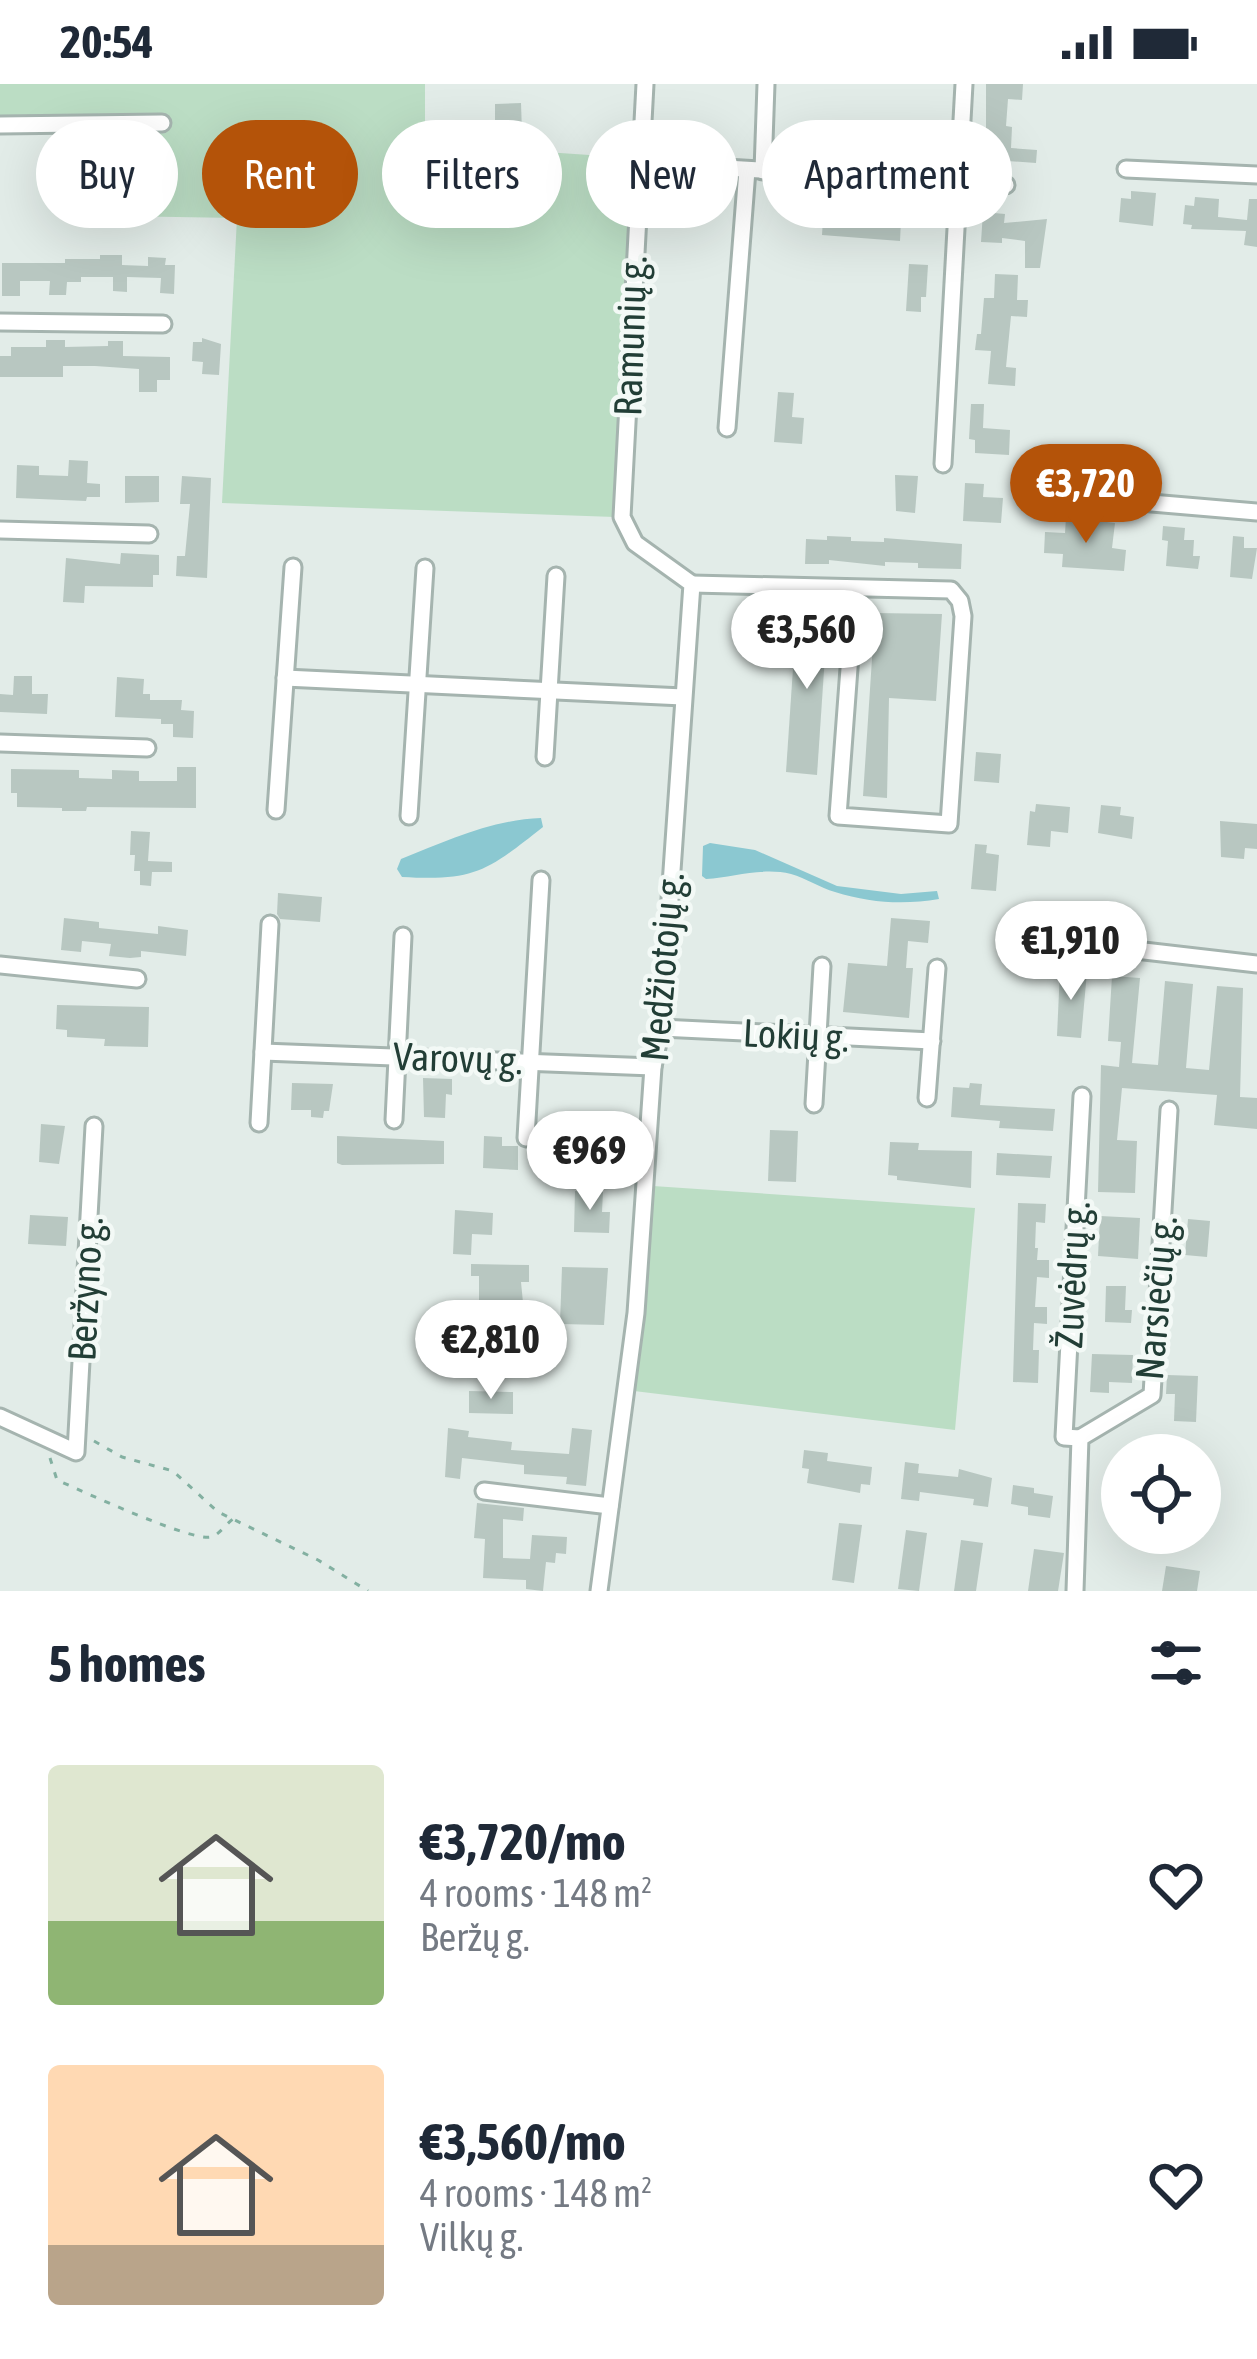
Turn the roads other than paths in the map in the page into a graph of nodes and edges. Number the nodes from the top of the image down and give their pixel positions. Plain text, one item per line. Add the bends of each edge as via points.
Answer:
1 (645, 84) edge
2 (766, 84) edge
3 (964, 84) edge
4 (644, 120) edge
5 (963, 120) edge
6 (0, 124) edge
7 (36, 124) edge
8 (738, 168) edge
9 (1126, 169) dead end
10 (755, 170) junction
11 (762, 170) edge
12 (1257, 175) edge
13 (635, 228) edge
14 (957, 228) edge
15 (0, 322) edge
16 (163, 324) dead end
17 (727, 428) dead end
18 (943, 464) dead end
19 (1081, 497) dead end
20 (1257, 512) edge
21 (0, 530) edge
22 (148, 534) dead end
23 (293, 567) dead end
24 (424, 568) dead end
25 (556, 576) dead end
26 (692, 584) junction
27 (855, 588) junction
28 (285, 678) junction
29 (417, 684) junction
30 (549, 691) junction
31 (683, 697) junction
32 (0, 743) edge
33 (147, 748) dead end
34 (545, 757) dead end
35 (276, 810) dead end
36 (409, 816) dead end
37 (541, 880) dead end
38 (270, 924) dead end
39 (403, 936) dead end
40 (1022, 937) dead end
41 (1257, 964) edge
42 (0, 965) edge
43 (821, 966) dead end
44 (938, 968) dead end
45 (137, 979) dead end
46 (661, 1028) junction
47 (818, 1036) junction
48 (932, 1041) junction
49 (263, 1052) junction
50 (397, 1055) junction
51 (530, 1061) junction
52 (653, 1066) junction
53 (1082, 1096) dead end
54 (927, 1098) dead end
55 (814, 1104) dead end
56 (1169, 1110) dead end
57 (394, 1120) dead end
58 (259, 1123) dead end
59 (94, 1126) dead end
60 (526, 1138) dead end
61 (0, 1417) edge
62 (1080, 1438) junction
63 (484, 1491) dead end
64 (610, 1506) junction
65 (599, 1591) edge
66 (1075, 1591) edge

1 - 4 street, Ramunių g.
2 - 10 street
3 - 5 street
6 - 7 street
8 - 10 street
9 - 12 street
10 - 11 street
10 - 17 street
13 - 26 street, Ramunių g. via 622,517 635,543
14 - 18 street
15 - 16 street
19 - 20 street
21 - 22 street
23 - 28 street
24 - 29 street
25 - 30 street
26 - 27 street
26 - 31 street, Medžiotojų g.
27 - 27 street via 951,590 960,601 949,824 838,816
28 - 29 street
28 - 35 street
29 - 30 street
29 - 36 street
30 - 31 street
30 - 34 street
31 - 46 street, Medžiotojų g.
32 - 33 street
37 - 51 street
38 - 49 street
39 - 50 street
40 - 41 street
42 - 45 street
43 - 47 street
44 - 48 street
46 - 47 street, Lokių g.
46 - 52 street, Medžiotojų g.
47 - 48 street, Lokių g.
47 - 55 street
48 - 54 street
49 - 50 street, Varovų g.
49 - 58 street
50 - 51 street, Varovų g.
50 - 57 street
51 - 52 street, Varovų g.
51 - 60 street
52 - 64 street, Medžiotojų g. via 635,1312
53 - 62 street, Žuvėdrų g. via 1064,1437
56 - 62 street, Narsiečių g. via 1152,1395
59 - 61 street, Beržyno g. via 76,1444
62 - 66 street
63 - 64 street
64 - 65 street, Medžiotojų g.

